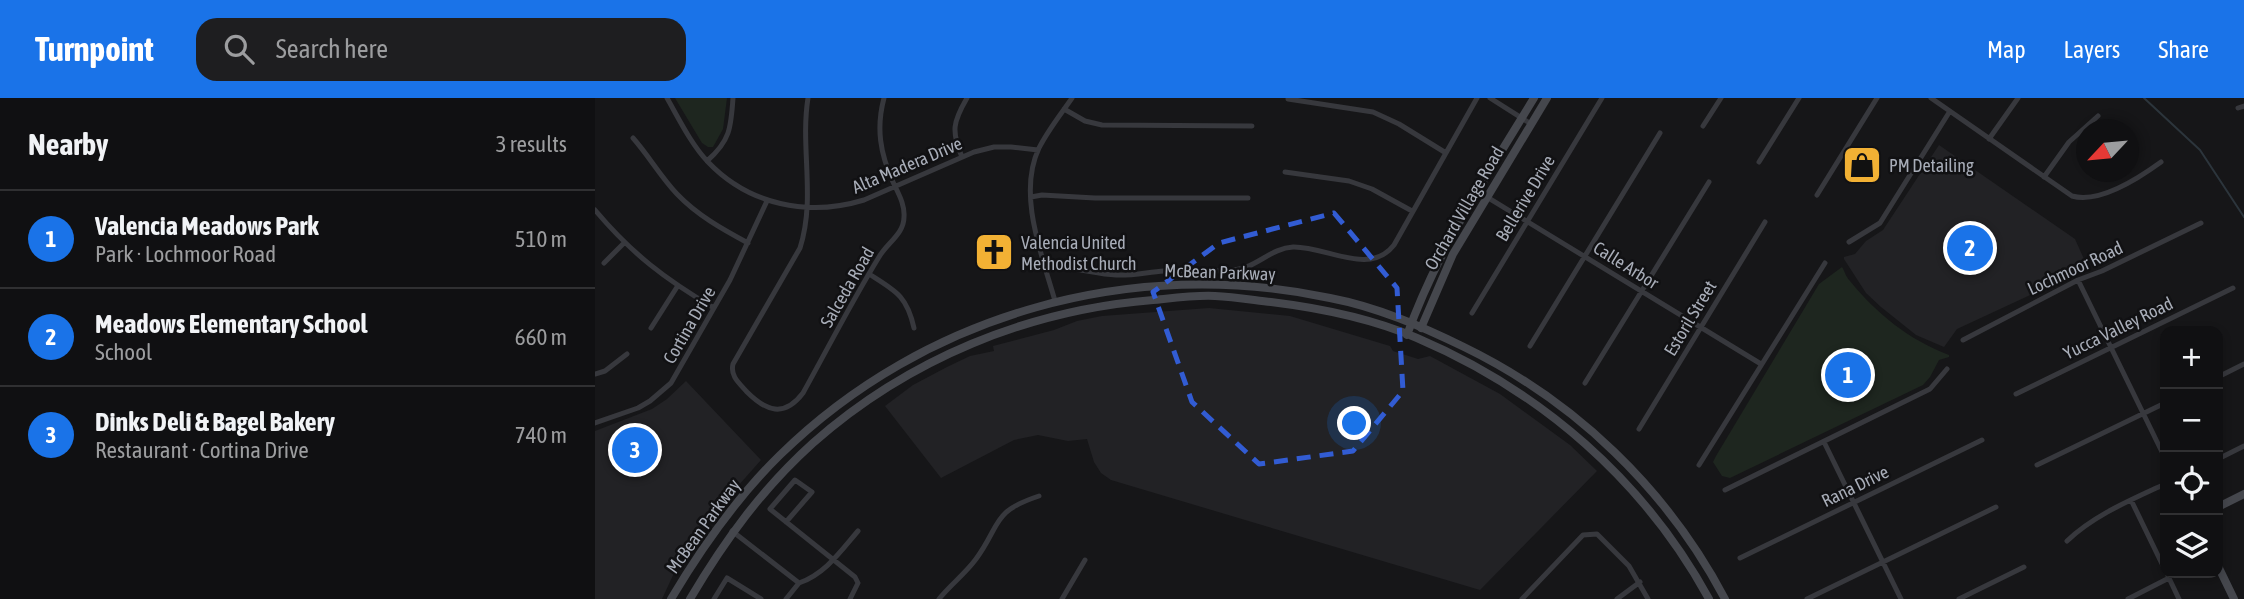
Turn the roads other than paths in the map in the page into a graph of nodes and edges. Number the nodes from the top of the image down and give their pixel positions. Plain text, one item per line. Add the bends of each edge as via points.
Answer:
1 (667, 98) edge
2 (733, 98) edge
3 (808, 98) edge
4 (884, 98) edge
5 (967, 98) edge
6 (1072, 98) edge
7 (1477, 98) edge
8 (1490, 98) edge
9 (1534, 98) edge
10 (1547, 98) edge
11 (1602, 98) edge
12 (1721, 98) edge
13 (1799, 98) edge
14 (1877, 98) edge
15 (1931, 98) edge
16 (2018, 98) edge
17 (1288, 99) edge
18 (1064, 109) junction
19 (1950, 111) junction
20 (2098, 117) dead end
21 (1521, 118) junction
22 (1531, 124) junction
23 (1252, 126) dead end
24 (1703, 126) dead end
25 (1660, 133) dead end
26 (633, 138) dead end
27 (1989, 139) junction
28 (1038, 150) junction
29 (1446, 153) junction
30 (962, 157) junction
31 (707, 161) junction
32 (1759, 162) dead end
33 (2161, 162) dead end
34 (1285, 172) dead end
35 (2044, 177) junction
36 (1709, 182) dead end
37 (895, 187) junction
38 (1477, 191) junction
39 (1817, 195) dead end
40 (1031, 197) junction
41 (1487, 197) junction
42 (1248, 198) dead end
43 (767, 201) junction
44 (807, 209) junction
45 (595, 210) edge
46 (1412, 211) junction
47 (1528, 222) junction
48 (1765, 222) dead end
49 (2201, 223) dead end
50 (1849, 242) dead end
51 (624, 243) junction
52 (748, 243) junction
53 (1585, 257) junction
54 (604, 263) dead end
55 (1825, 263) dead end
56 (1047, 270) junction
57 (869, 274) junction
58 (2078, 280) junction
59 (677, 286) junction
60 (2233, 288) dead end
61 (1641, 291) junction
62 (1055, 301) junction
63 (714, 308) junction
64 (1472, 313) dead end
65 (1411, 323) junction
66 (1421, 326) junction
67 (1701, 327) junction
68 (651, 328) dead end
69 (914, 328) dead end
70 (1406, 335) junction
71 (1416, 338) junction
72 (1963, 340) dead end
73 (1530, 346) dead end
74 (2111, 347) junction
75 (627, 354) dead end
76 (1761, 364) junction
77 (2244, 364) edge
78 (1947, 369) dead end
79 (595, 374) edge
80 (2223, 374) edge
81 (1585, 383) dead end
82 (2016, 394) dead end
83 (2160, 404) edge
84 (2143, 413) junction
85 (595, 423) edge
86 (1569, 428) junction
87 (1639, 429) dead end
88 (1591, 430) junction
89 (1982, 440) dead end
90 (1824, 442) junction
91 (2244, 446) edge
92 (2162, 452) edge
93 (2223, 456) edge
94 (1699, 465) dead end
95 (2037, 465) dead end
96 (2160, 486) edge
97 (1725, 490) dead end
98 (2244, 494) edge
99 (1039, 496) dead end
100 (2131, 500) junction
101 (1854, 502) junction
102 (2223, 504) edge
103 (1996, 507) dead end
104 (786, 522) junction
105 (733, 531) junction
106 (858, 531) dead end
107 (2067, 541) dead end
108 (1740, 558) dead end
109 (833, 559) junction
110 (1085, 560) dead end
111 (2160, 560) edge
112 (1883, 562) junction
113 (2024, 567) dead end
114 (2223, 576) edge
115 (2161, 578) edge
116 (2169, 578) edge
117 (1640, 582) junction
118 (799, 583) junction
119 (671, 599) edge
120 (690, 599) edge
121 (714, 599) edge
122 (761, 599) edge
123 (786, 599) edge
124 (851, 599) edge
125 (939, 599) edge
126 (1062, 599) edge
127 (1522, 599) edge
128 (1617, 599) edge
129 (1648, 599) edge
130 (1709, 599) edge
131 (1725, 599) edge
132 (1807, 599) edge
133 (1901, 599) edge
134 (1959, 599) edge
135 (2127, 599) edge
136 (2179, 599) edge
137 (2234, 599) edge

1 - 31 street, Alta Madera Drive
2 - 31 street via 726,141
3 - 44 street via 804,138
4 - 37 street, Salceda Road via 879,135
5 - 30 street via 954,128
6 - 18 street
7 - 29 street
8 - 21 street
9 - 21 main road, Orchard Village Road
10 - 22 main road, Orchard Village Road
11 - 47 street, Bellerive Drive
12 - 24 street
13 - 32 street
14 - 39 street
15 - 19 street
16 - 27 street
17 - 29 street via 1373,113
18 - 23 street via 1084,121 1103,125
18 - 28 street
19 - 27 street
19 - 50 street via 1880,223
20 - 35 street via 2069,142
21 - 22 street
21 - 38 main road, Orchard Village Road
22 - 41 main road, Orchard Village Road
25 - 53 street
26 - 52 street via 694,210
27 - 35 street
28 - 30 street, Alta Madera Drive via 994,147
28 - 40 street
29 - 46 street
30 - 37 street, Alta Madera Drive
31 - 43 street, Alta Madera Drive via 748,193
33 - 35 street via 2091,198 2073,196
34 - 46 street via 1349,181
36 - 61 street
37 - 44 street, Alta Madera Drive via 845,206
37 - 57 street, Salceda Road via 905,221
38 - 41 street, Calle Arbor
38 - 65 main road, Orchard Village Road via 1435,264
40 - 42 street
40 - 56 street
41 - 47 street, Calle Arbor
41 - 66 main road, Orchard Village Road via 1449,262
43 - 44 street, Alta Madera Drive
43 - 52 street, Cortina Drive
44 - 57 street, Salceda Road via 800,247 733,364 733,376 754,398 775,410 796,402
45 - 51 street
46 - 56 street via 1394,245 1383,256 1365,260 1291,247 1232,270 1121,275 1074,267
47 - 53 street, Calle Arbor
47 - 64 street, Bellerive Drive
48 - 67 street, Estoril Street
49 - 58 street, Lochmoor Road
51 - 54 street
51 - 59 street
52 - 63 street, Cortina Drive
53 - 61 street, Calle Arbor
53 - 73 street
55 - 76 street
56 - 62 street
57 - 69 street via 904,298
58 - 72 street, Lochmoor Road
58 - 74 street
59 - 63 street
59 - 68 street
60 - 74 street, Yucca Valley Road
61 - 67 street, Calle Arbor
61 - 81 street
62 - 65 main road, McBean Parkway via 1167,284 1214,284 1333,298
62 - 119 main road, McBean Parkway via 987,322 938,344 884,373 825,415 764,471 699,554
63 - 85 street, Cortina Drive via 675,377 661,392 638,408
65 - 66 main road, McBean Parkway
65 - 70 main road, Orchard Village Road
66 - 71 main road, Orchard Village Road
66 - 88 main road, McBean Parkway via 1523,379
67 - 76 street, Calle Arbor
67 - 87 street, Estoril Street
70 - 71 main road, McBean Parkway
70 - 105 main road, McBean Parkway via 1299,305 1215,296 1128,302 1046,317 955,351 882,391 804,452
71 - 86 main road, McBean Parkway via 1515,390
74 - 82 street, Yucca Valley Road
74 - 84 street
75 - 79 street
76 - 94 street
77 - 80 street
78 - 90 street via 1930,389
83 - 84 street
84 - 92 street
84 - 95 street
86 - 88 main road
86 - 130 main road, McBean Parkway via 1657,519
88 - 131 main road, McBean Parkway via 1670,514
89 - 101 street, Rana Drive
90 - 97 street
90 - 101 street
91 - 93 street
96 - 100 street
98 - 102 main road
99 - 125 street via 1000,517 977,557
100 - 107 street via 2080,528
100 - 111 street
101 - 108 street, Rana Drive
101 - 112 street
103 - 112 street
104 - 104 street via 770,509 795,480 812,492
104 - 109 street
105 - 118 street
105 - 120 main road, McBean Parkway
106 - 109 street
109 - 118 street via 813,578
109 - 124 street via 858,583
110 - 126 street
112 - 132 street
112 - 133 street
113 - 134 street
114 - 137 main road
115 - 135 street
116 - 136 street
117 - 127 street via 1597,534 1590,533
117 - 128 street
117 - 129 street
118 - 123 street
121 - 122 street via 727,578

